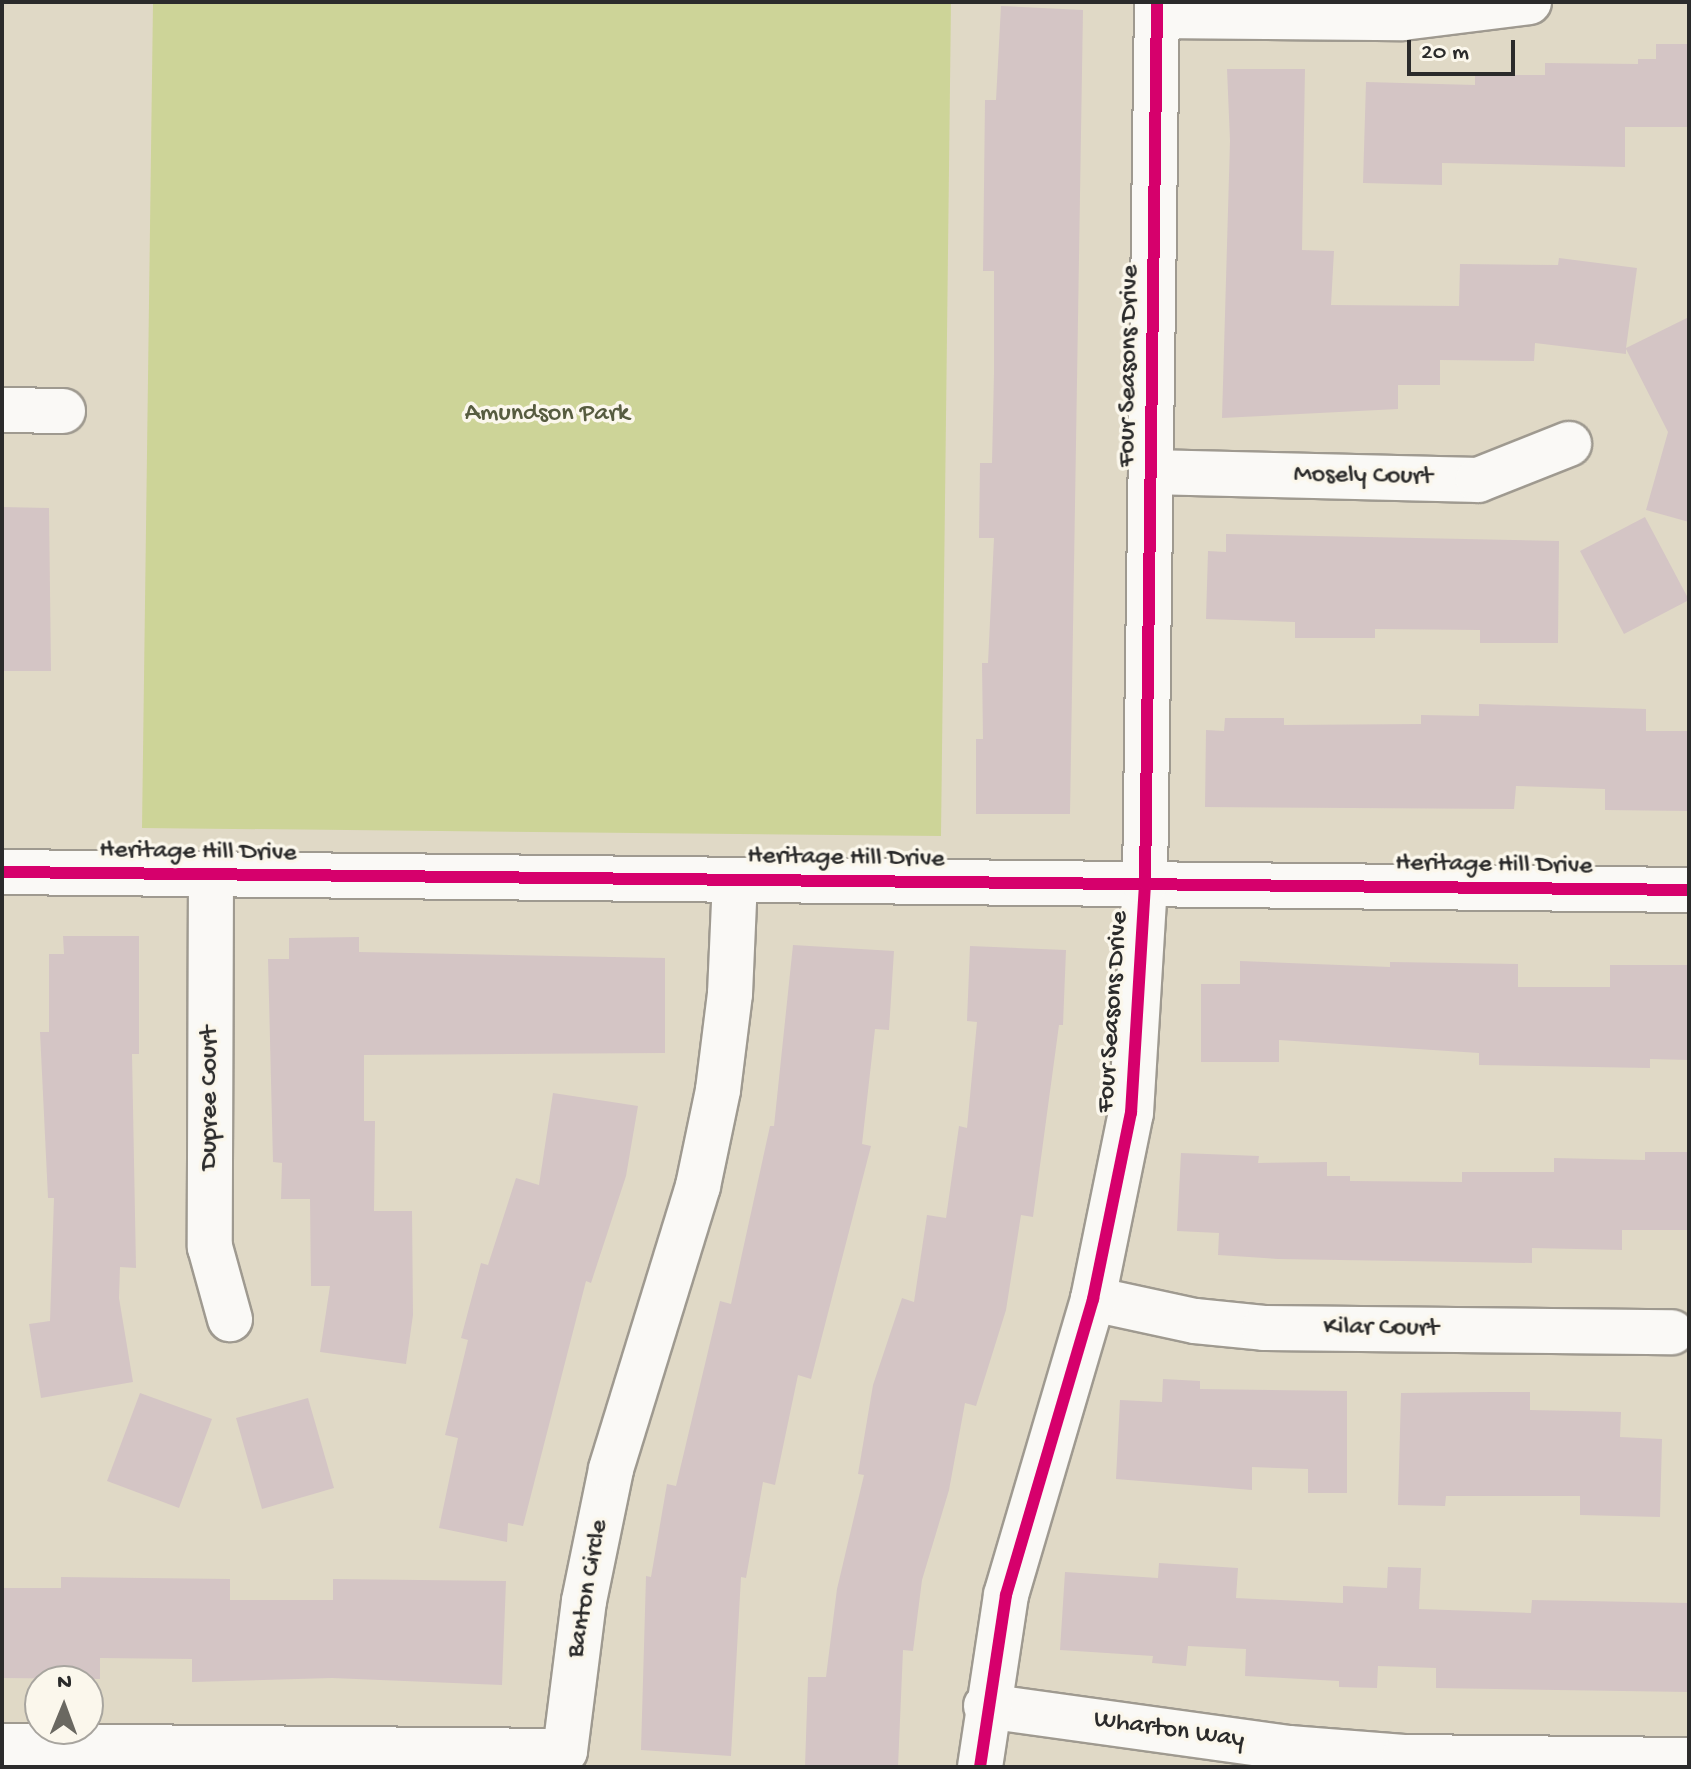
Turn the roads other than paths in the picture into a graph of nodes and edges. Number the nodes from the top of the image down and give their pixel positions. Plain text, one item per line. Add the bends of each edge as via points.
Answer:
1 (1529, 2) edge
2 (1157, 9) edge
3 (2, 410) edge
4 (63, 411) dead end
5 (1569, 444) dead end
6 (1151, 472) junction
7 (2, 872) edge
8 (211, 875) junction
9 (735, 880) junction
10 (1145, 884) junction
11 (1689, 890) edge
12 (1093, 1299) junction
13 (230, 1319) dead end
14 (1672, 1332) dead end
15 (986, 1706) junction
16 (2, 1746) edge
17 (1689, 1760) edge
18 (980, 1767) edge

1 - 2 street via 1403,18
2 - 6 street, Four Seasons Drive
3 - 4 street
5 - 6 street, Mosely Court via 1478,480
6 - 10 street, Four Seasons Drive
7 - 8 street, Heritage Hill Drive
8 - 9 street, Heritage Hill Drive
8 - 13 street, Dupree Court via 210,1247
9 - 10 street, Heritage Hill Drive
9 - 16 street, Banton Circle via 730,994 718,1090 698,1186 611,1469 584,1601 565,1751
10 - 11 street, Heritage Hill Drive
10 - 12 street, Four Seasons Drive via 1131,1113
12 - 14 street, Kilar Court via 1195,1321 1264,1328
12 - 15 street, Four Seasons Drive via 1033,1492
15 - 17 street, Wharton Way via 1289,1748 1404,1757
15 - 18 street, Four Seasons Drive

